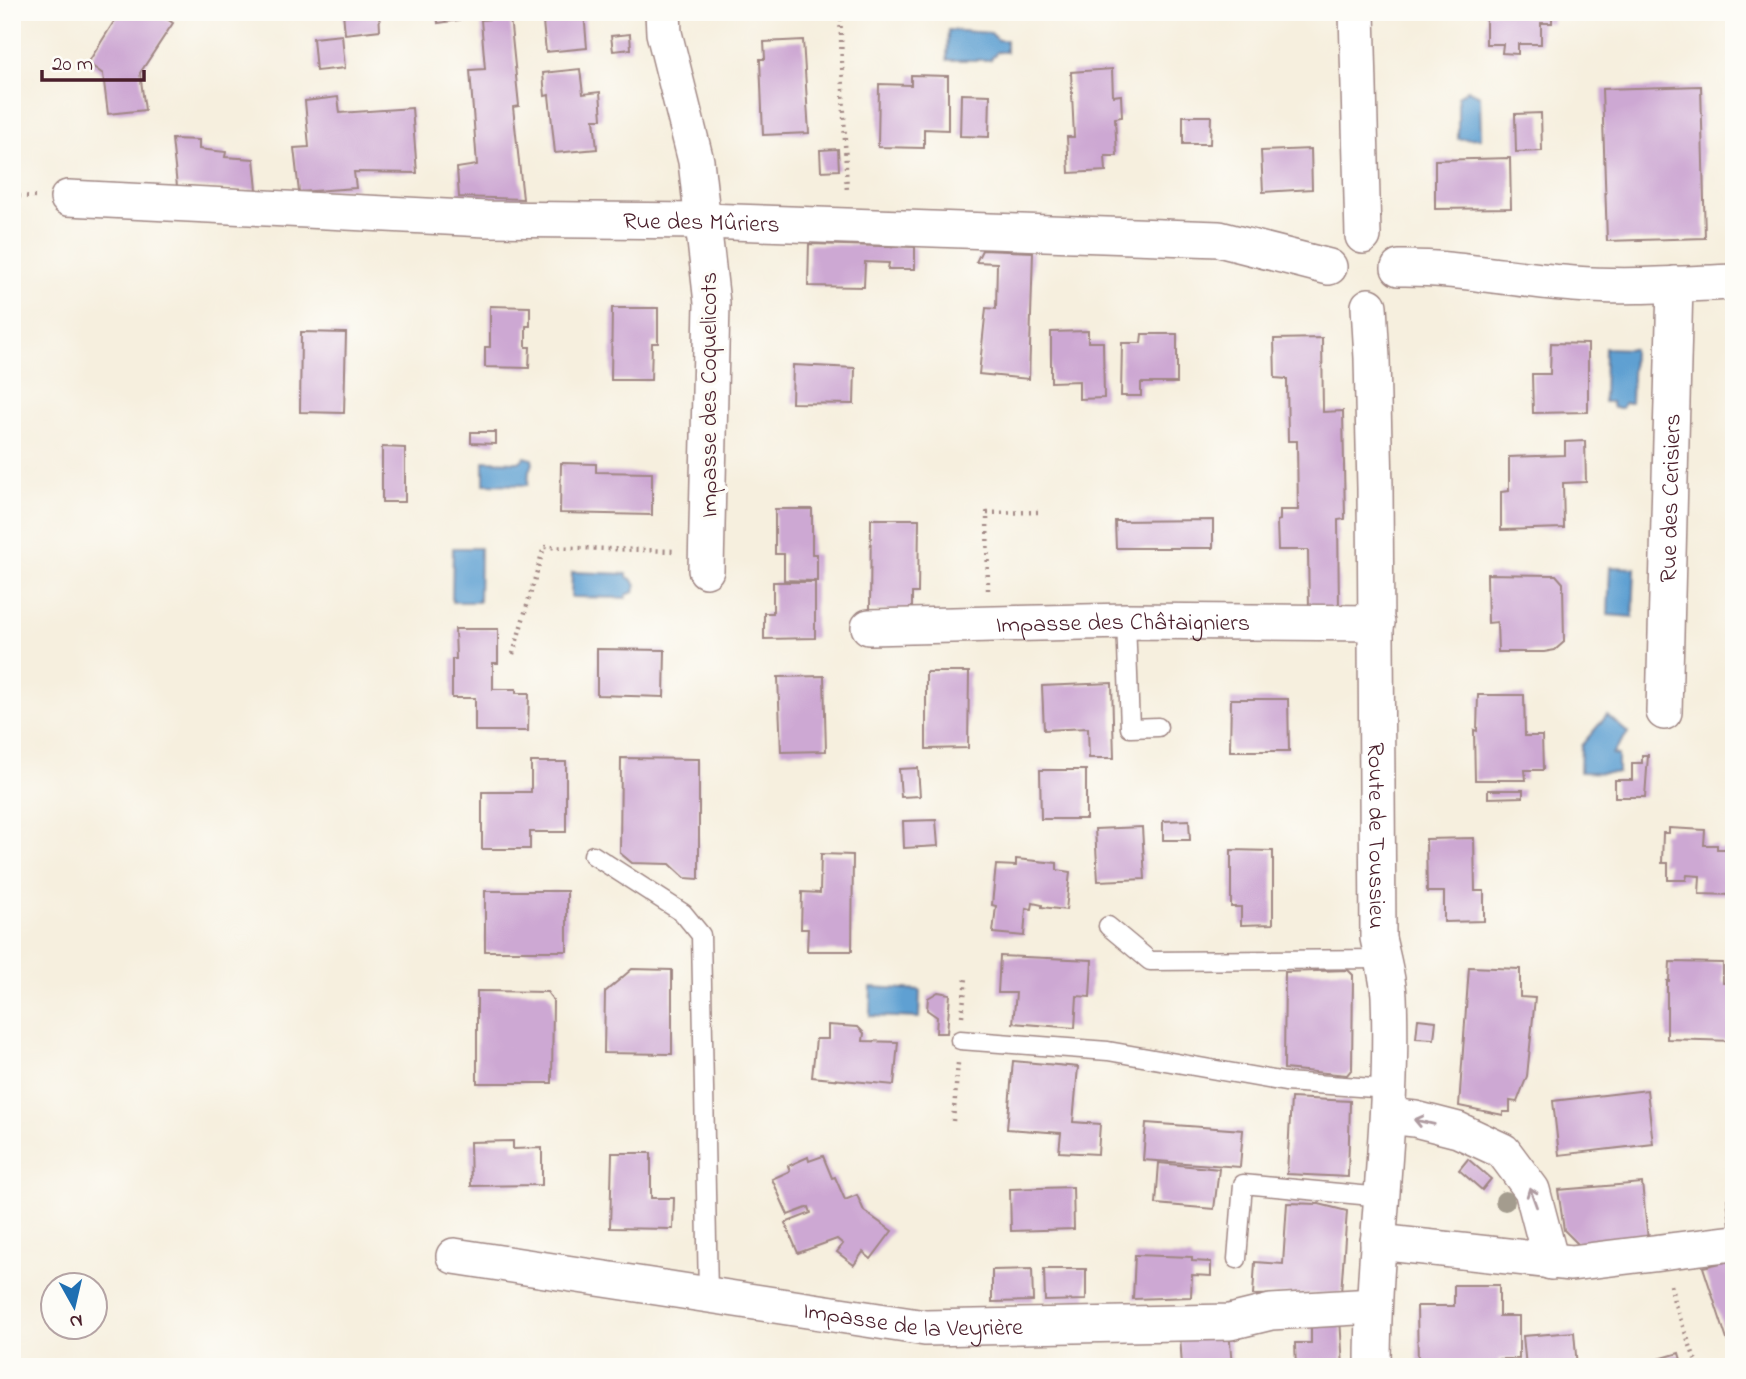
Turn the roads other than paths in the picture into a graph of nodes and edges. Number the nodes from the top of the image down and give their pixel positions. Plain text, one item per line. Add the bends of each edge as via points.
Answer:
1 (663, 12) edge
2 (1357, 12) edge
3 (68, 198) dead end
4 (704, 221) junction
5 (1363, 236) junction
6 (1329, 267) junction
7 (1399, 268) junction
8 (1734, 282) edge
9 (1675, 284) junction
10 (1369, 306) junction
11 (707, 561) road end
12 (1126, 621) junction
13 (1377, 623) junction
14 (869, 627) dead end
15 (1664, 712) dead end
16 (1157, 727) dead end
17 (593, 855) dead end
18 (1108, 926) dead end
19 (1383, 959) junction
20 (960, 1040) dead end
21 (1388, 1102) junction
22 (1382, 1197) junction
23 (1378, 1242) junction
24 (1734, 1243) edge
25 (454, 1255) dead end
26 (1237, 1259) dead end
27 (1551, 1262) junction
28 (708, 1294) junction
29 (1373, 1306) junction
30 (1373, 1367) edge

1 - 4 street, Impasse des Coquelicots via 664,33 696,161
2 - 5 street
3 - 4 street, Rue des Mûriers via 486,219
4 - 6 street, Rue des Mûriers via 1219,239
4 - 11 street, Impasse des Coquelicots via 712,303
5 - 6 street via 1340,245
5 - 7 street via 1378,239 1390,249
6 - 10 street via 1330,282 1338,295
7 - 9 street via 1575,284
7 - 10 street via 1391,291
8 - 9 street
9 - 15 street, Rue des Cerisiers
10 - 13 street, Route de Toussieu
12 - 13 street, Impasse des Châtaigniers
12 - 14 street, Impasse des Châtaigniers
12 - 16 lane via 1130,728
13 - 19 street, Route de Toussieu via 1378,938
17 - 28 lane via 684,913 701,935
18 - 19 lane via 1150,961
19 - 21 street, Route de Toussieu via 1389,994
20 - 21 lane via 1108,1051
21 - 22 street, Route de Toussieu
27 -> 21 street via 1532,1190 1503,1151 1458,1130 1415,1119
22 - 23 street, Route de Toussieu
22 - 26 lane via 1243,1184
23 - 27 street
23 - 29 street, Route de Toussieu
24 - 27 street
25 - 28 street, Impasse de la Veyrière
28 - 29 street, Impasse de la Veyrière via 925,1328 1230,1322 1271,1312
29 - 30 street, Route de Toussieu

